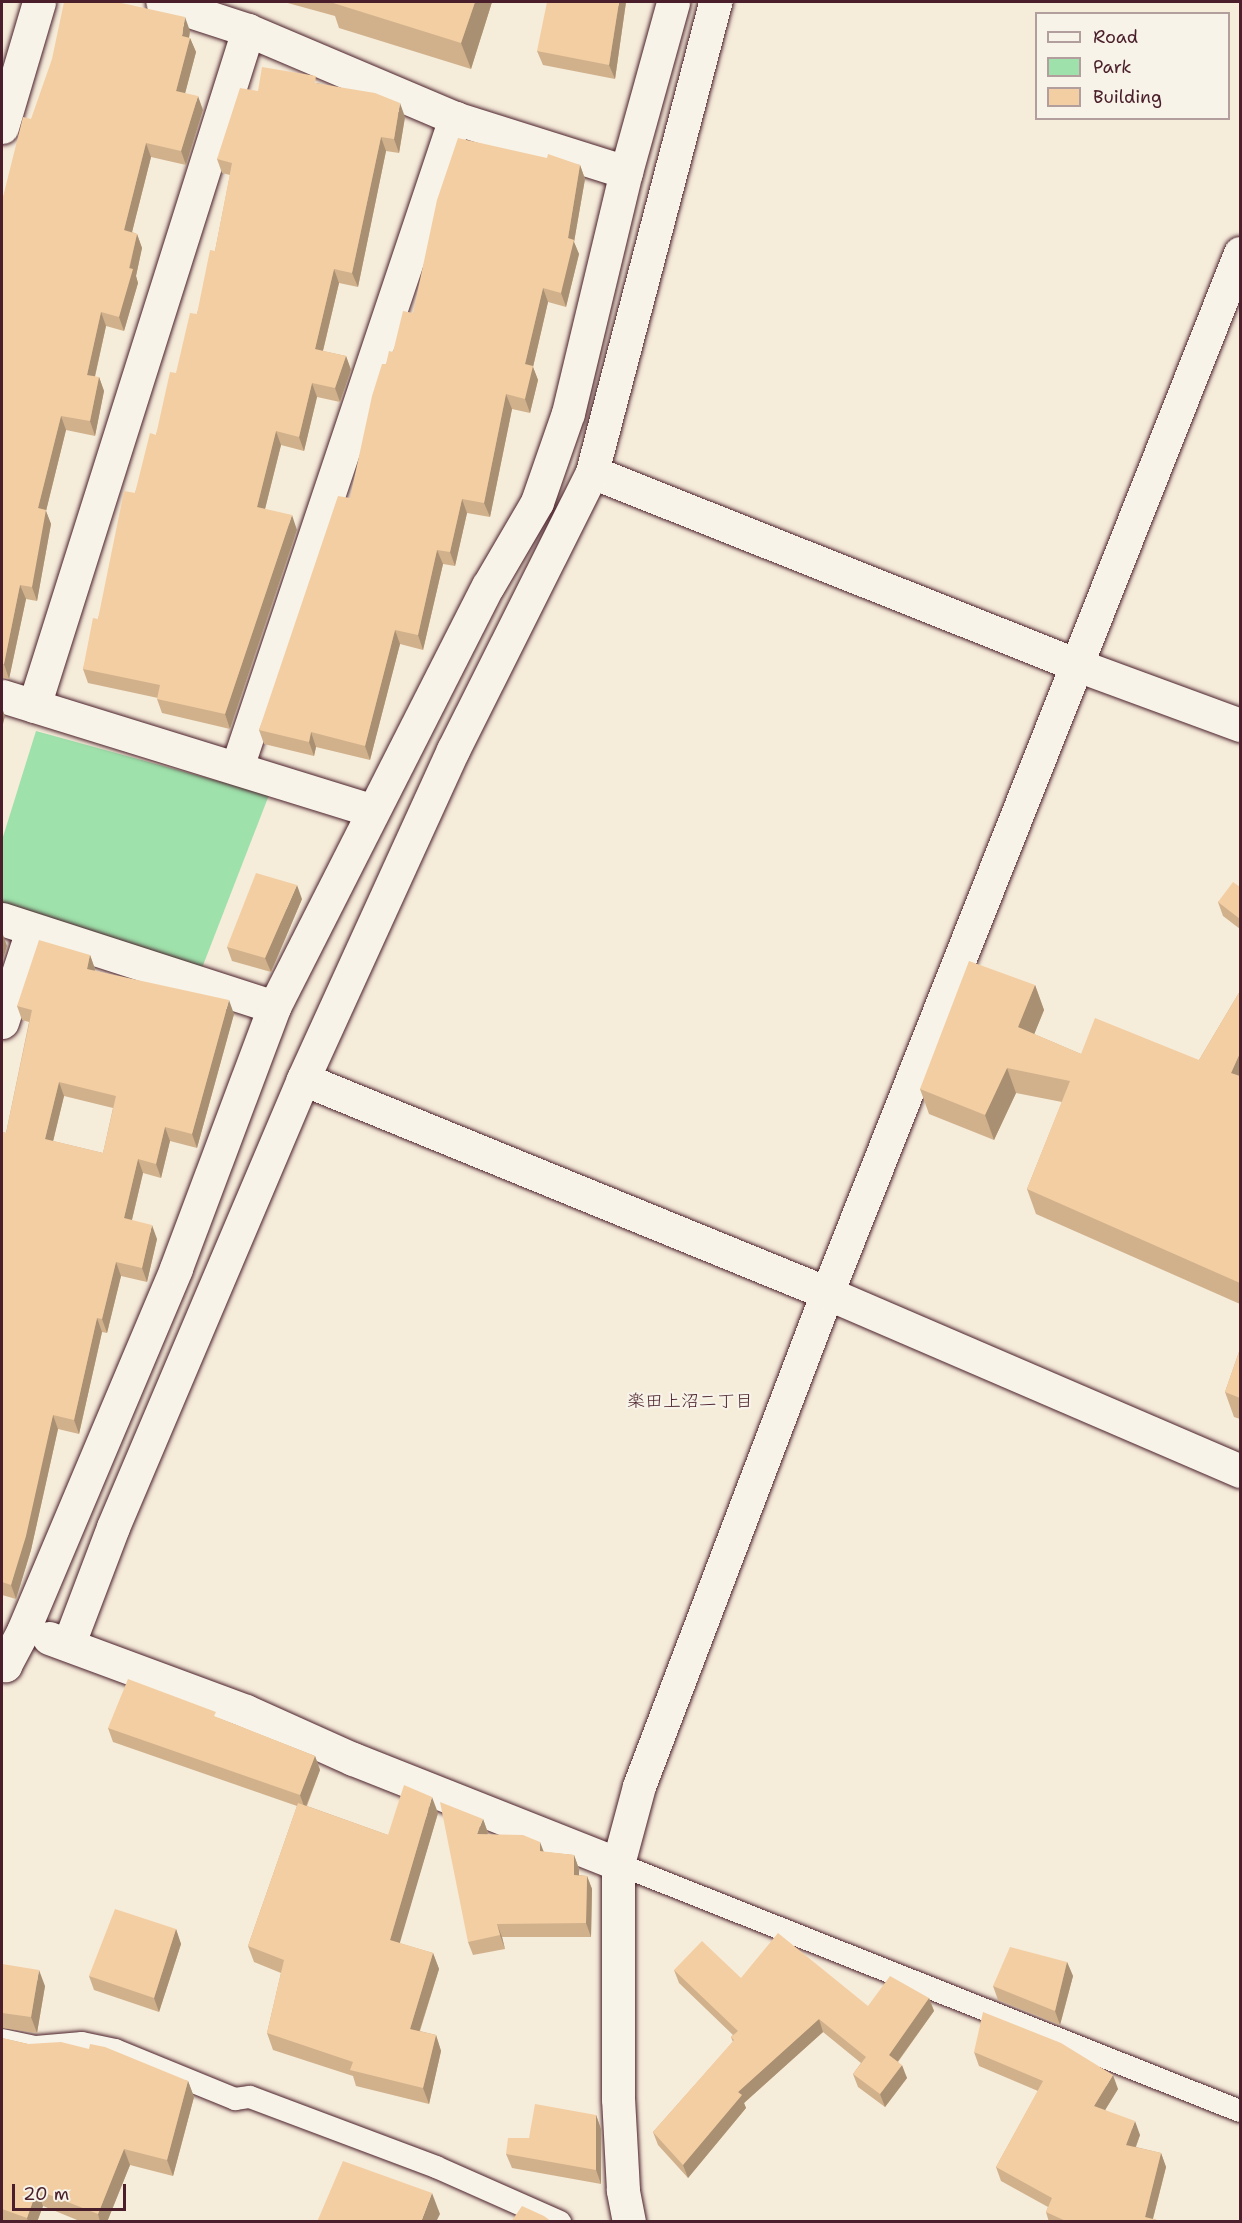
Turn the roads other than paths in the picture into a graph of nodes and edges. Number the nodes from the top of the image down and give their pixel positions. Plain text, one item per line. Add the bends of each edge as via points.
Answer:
1 (39, 2) edge
2 (162, 2) edge
3 (673, 2) edge
4 (715, 2) edge
5 (248, 30) junction
6 (455, 118) junction
7 (2, 127) edge
8 (626, 172) junction
9 (1240, 253) edge
10 (592, 471) junction
11 (1077, 665) junction
12 (2, 696) edge
13 (34, 706) junction
14 (1240, 725) edge
15 (237, 767) junction
16 (371, 810) junction
17 (2, 919) edge
18 (32, 930) junction
19 (274, 1007) junction
20 (2, 1022) edge
21 (303, 1079) junction
22 (827, 1293) junction
23 (1240, 1470) edge
24 (23, 1631) junction
25 (69, 1643) junction
26 (2, 1668) edge
27 (618, 1864) junction
28 (2, 2040) edge
29 (1240, 2111) edge
30 (560, 2222) edge
31 (629, 2222) edge

1 - 7 street
2 - 5 street
3 - 8 street
4 - 10 street
5 - 6 street
5 - 13 street
6 - 8 street
6 - 15 street
8 - 16 street via 568,413 537,502 488,586
9 - 11 street
10 - 11 street
10 - 21 street via 453,750
11 - 14 street
11 - 22 street
12 - 13 street
13 - 15 street
15 - 16 street
16 - 19 street
17 - 18 street
18 - 19 street
18 - 20 street
19 - 24 street via 176,1268
21 - 22 street
21 - 25 street via 113,1527
22 - 23 street
22 - 27 street via 663,1715
24 - 25 street
24 - 26 street
25 - 27 street
27 - 29 lane
27 - 31 street via 618,2099 623,2190
28 - 30 lane via 36,2047 82,2043 115,2050 235,2099 250,2097 425,2163

